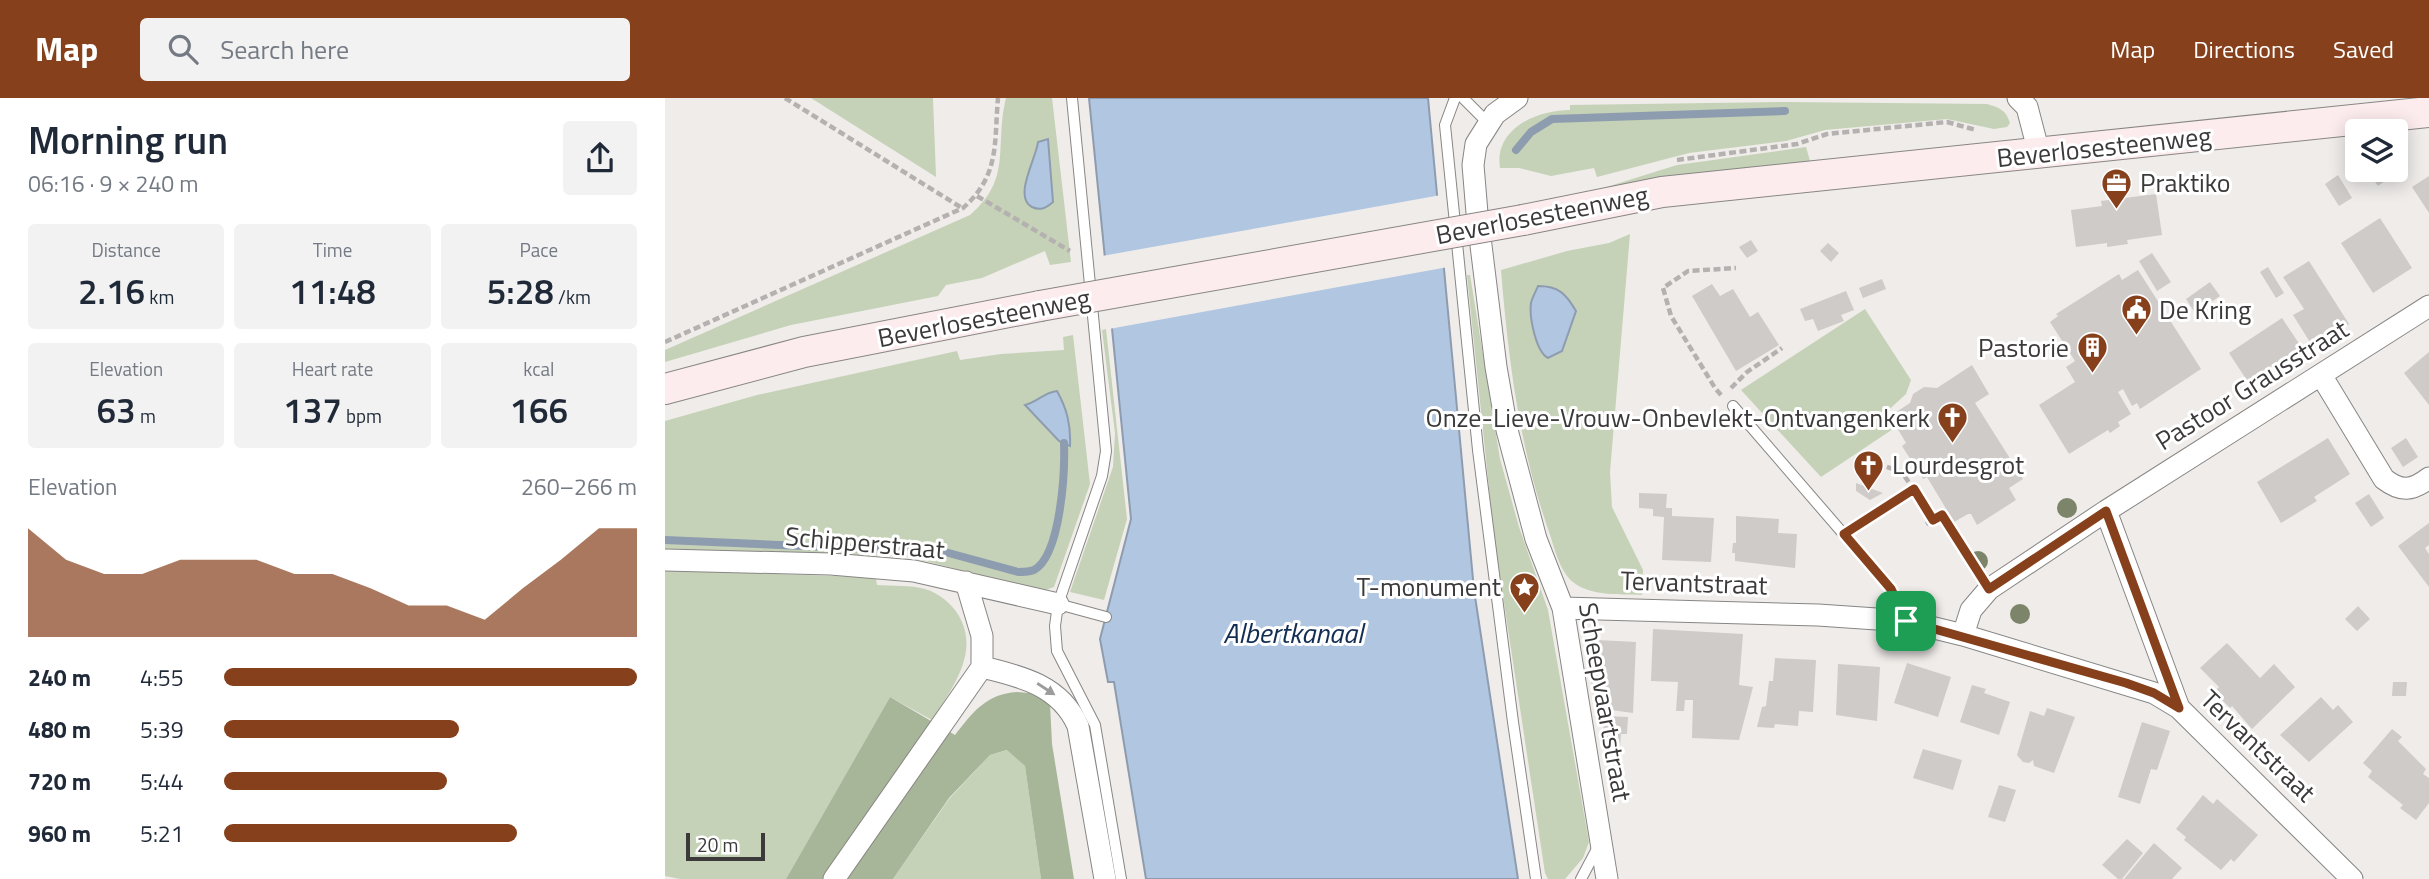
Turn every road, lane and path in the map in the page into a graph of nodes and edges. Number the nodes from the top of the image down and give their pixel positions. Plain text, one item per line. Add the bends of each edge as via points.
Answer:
1 (785, 98) edge
2 (998, 98) edge
3 (1072, 98) edge
4 (1455, 98) edge
5 (1463, 98) edge
6 (1517, 98) edge
7 (2018, 98) edge
8 (2429, 112) edge
9 (1488, 124) junction
10 (2039, 153) junction
11 (977, 196) junction
12 (963, 208) junction
13 (1089, 261) junction
14 (1737, 268) dead end
15 (2429, 306) edge
16 (665, 342) edge
17 (1782, 348) dead end
18 (2321, 375) junction
19 (665, 389) edge
20 (1723, 396) junction
21 (1733, 405) joint
22 (1867, 460) dead end
23 (2429, 478) edge
24 (1914, 489) junction
25 (2106, 511) junction
26 (1933, 520) junction
27 (1926, 524) dead end
28 (1844, 534) junction
29 (665, 560) edge
30 (966, 582) junction
31 (1989, 589) junction
32 (1058, 604) junction
33 (1563, 608) junction
34 (1106, 617) dead end
35 (1906, 621) junction
36 (1963, 635) junction
37 (982, 667) junction
38 (2179, 708) junction
39 (1600, 843) junction
40 (834, 879) edge
41 (1105, 879) edge
42 (1121, 879) edge
43 (1537, 879) edge
44 (1581, 879) edge
45 (1607, 879) edge
46 (2352, 879) edge

1 - 12 path
2 - 11 path via 991,173
3 - 13 lane
4 - 43 lane via 1445,125 1474,411
5 - 9 lane
6 - 9 street, Scheepvaartstraat
7 - 10 street via 2027,107
8 - 10 street, Beverlosesteenweg
9 - 33 street, Scheepvaartstraat via 1476,144 1472,165 1496,367 1518,478
10 - 19 street, Beverlosesteenweg, bridge via 1662,192 804,352
11 - 12 path
11 - 13 path
12 - 16 path
13 - 32 lane via 1106,451 1102,476
14 - 20 path via 1688,271 1663,288 1671,316
15 - 18 street, Pastoor Grausstraat
17 - 20 path
18 - 23 street via 2384,479 2397,489 2408,490
18 - 25 street, Pastoor Grausstraat
20 - 21 path
21 - 28 lane
22 - 24 path via 1902,472
24 - 26 path
24 - 28 path
25 - 31 street, Pastoor Grausstraat
25 - 38 street
26 - 27 path
26 - 31 path via 1942,515
28 - 35 lane via 1891,589
29 - 30 street, Schipperstraat via 831,564 914,571
30 - 32 street, Schipperstraat
30 - 37 street via 982,636
31 - 36 street, Pastoor Grausstraat via 1971,610
32 - 34 lane
32 - 42 lane via 1057,650 1095,725
33 - 35 street, Tervantstraat
33 - 39 street, Scheepvaartstraat
35 - 36 street, Tervantstraat
36 - 38 street, Tervantstraat via 2145,689
37 - 40 street
37 -> 41 street via 1045,687 1072,711
38 - 46 street, Tervantstraat
39 - 44 lane
39 - 45 street, Scheepvaartstraat

